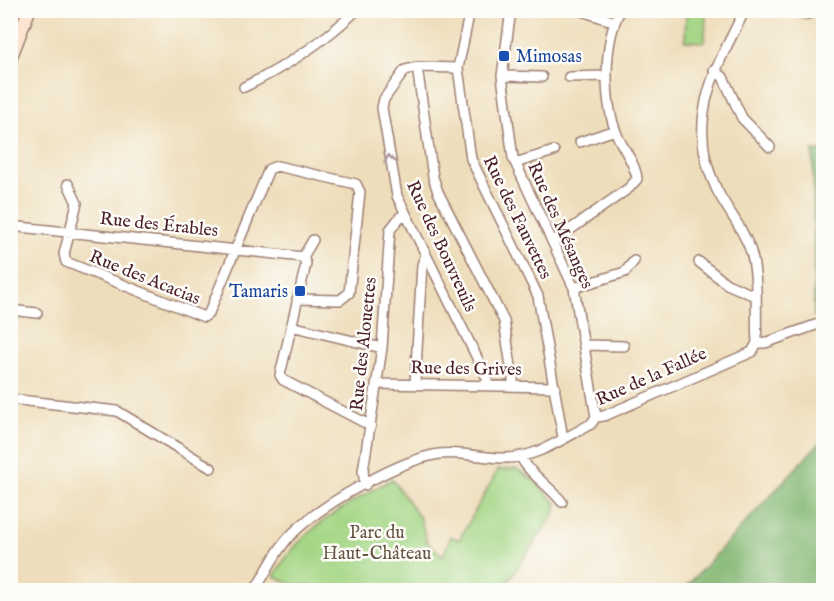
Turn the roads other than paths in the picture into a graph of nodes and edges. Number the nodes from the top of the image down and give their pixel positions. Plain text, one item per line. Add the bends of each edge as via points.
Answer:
1 (29, 10) edge
2 (357, 10) edge
3 (470, 10) edge
4 (511, 10) edge
5 (620, 10) edge
6 (745, 10) edge
7 (790, 10) edge
8 (819, 10) edge
9 (582, 11) edge
10 (615, 22) junction
11 (10, 59) edge
12 (417, 67) junction
13 (458, 68) junction
14 (714, 70) junction
15 (502, 76) junction
16 (542, 76) dead end
17 (606, 76) junction
18 (569, 77) dead end
19 (244, 87) dead end
20 (615, 130) junction
21 (580, 142) dead end
22 (770, 147) dead end
23 (554, 151) dead end
24 (514, 163) junction
25 (68, 184) dead end
26 (406, 214) junction
27 (10, 226) edge
28 (70, 232) junction
29 (313, 240) dead end
30 (554, 241) junction
31 (236, 248) junction
32 (426, 255) junction
33 (303, 257) junction
34 (634, 261) dead end
35 (699, 262) dead end
36 (574, 288) junction
37 (755, 296) junction
38 (297, 299) junction
39 (10, 310) edge
40 (37, 313) dead end
41 (824, 322) edge
42 (291, 326) junction
43 (757, 343) junction
44 (585, 345) junction
45 (624, 345) dead end
46 (382, 348) junction
47 (376, 384) junction
48 (415, 384) junction
49 (487, 385) junction
50 (514, 386) junction
51 (555, 387) junction
52 (10, 399) edge
53 (596, 417) junction
54 (371, 426) junction
55 (563, 438) junction
56 (520, 456) junction
57 (211, 468) dead end
58 (365, 485) junction
59 (562, 502) dead end
60 (255, 591) edge

1 - 11 street
2 - 19 street via 303,55
3 - 13 street, Rue des Fauvettes
4 - 15 street, Rue des Mésanges
5 - 10 street
6 - 14 street
7 - 8 street via 805,15
9 - 10 street
10 - 17 street
12 - 13 street
26 -> 12 street, Rue des Bouvreuils via 394,188 381,104 405,70
12 - 50 street via 433,177 504,321
13 - 51 street, Rue des Fauvettes via 471,159 538,296
14 - 22 street via 725,80 742,118
14 - 37 street via 703,107 704,145 716,189 750,249
15 - 16 street
15 - 24 street, Rue des Mésanges
17 - 18 street
17 - 20 street
20 - 21 street
20 - 30 street via 636,182
23 - 24 street
24 - 30 street, Rue des Mésanges
25 - 28 street via 76,199
26 - 32 street, Rue des Bouvreuils
26 - 46 street, Rue des Alouettes via 390,230
27 - 28 street, Rue des Érables
28 - 31 street, Rue des Érables
28 - 31 street, Rue des Acacias via 63,258 69,265 199,317 209,314
29 - 33 street
30 - 36 street, Rue des Mésanges
31 - 33 street, Rue des Érables
31 - 38 street via 264,176 272,167 356,184 360,192 349,293 340,300
32 - 48 street via 422,266
32 - 49 street, Rue des Bouvreuils
33 - 38 street via 306,264
34 - 36 street via 625,272
35 - 37 street via 727,284
36 - 44 street, Rue des Mésanges
37 - 43 street
38 - 42 street
39 - 40 street
41 - 43 street, Rue de la Fallée
42 - 46 street
42 - 54 street via 280,371 283,380
43 - 53 street, Rue de la Fallée via 752,352
44 - 45 street
44 - 53 street, Rue des Mésanges
46 - 47 street, Rue des Alouettes
47 - 48 street, Rue des Grives
47 - 54 street, Rue des Alouettes
48 - 49 street, Rue des Grives
49 - 50 street, Rue des Grives
50 - 51 street, Rue des Grives
51 - 55 street, Rue des Fauvettes
52 - 57 street via 117,411
53 - 55 street, Rue de la Fallée via 591,424
54 - 58 street, Rue des Alouettes via 363,471
55 - 56 street, Rue de la Fallée
56 - 58 street, Rue de la Fallée via 441,453 403,464
56 - 59 street via 525,466 552,488
58 - 60 street, Rue de la Fallée via 333,503 290,536

